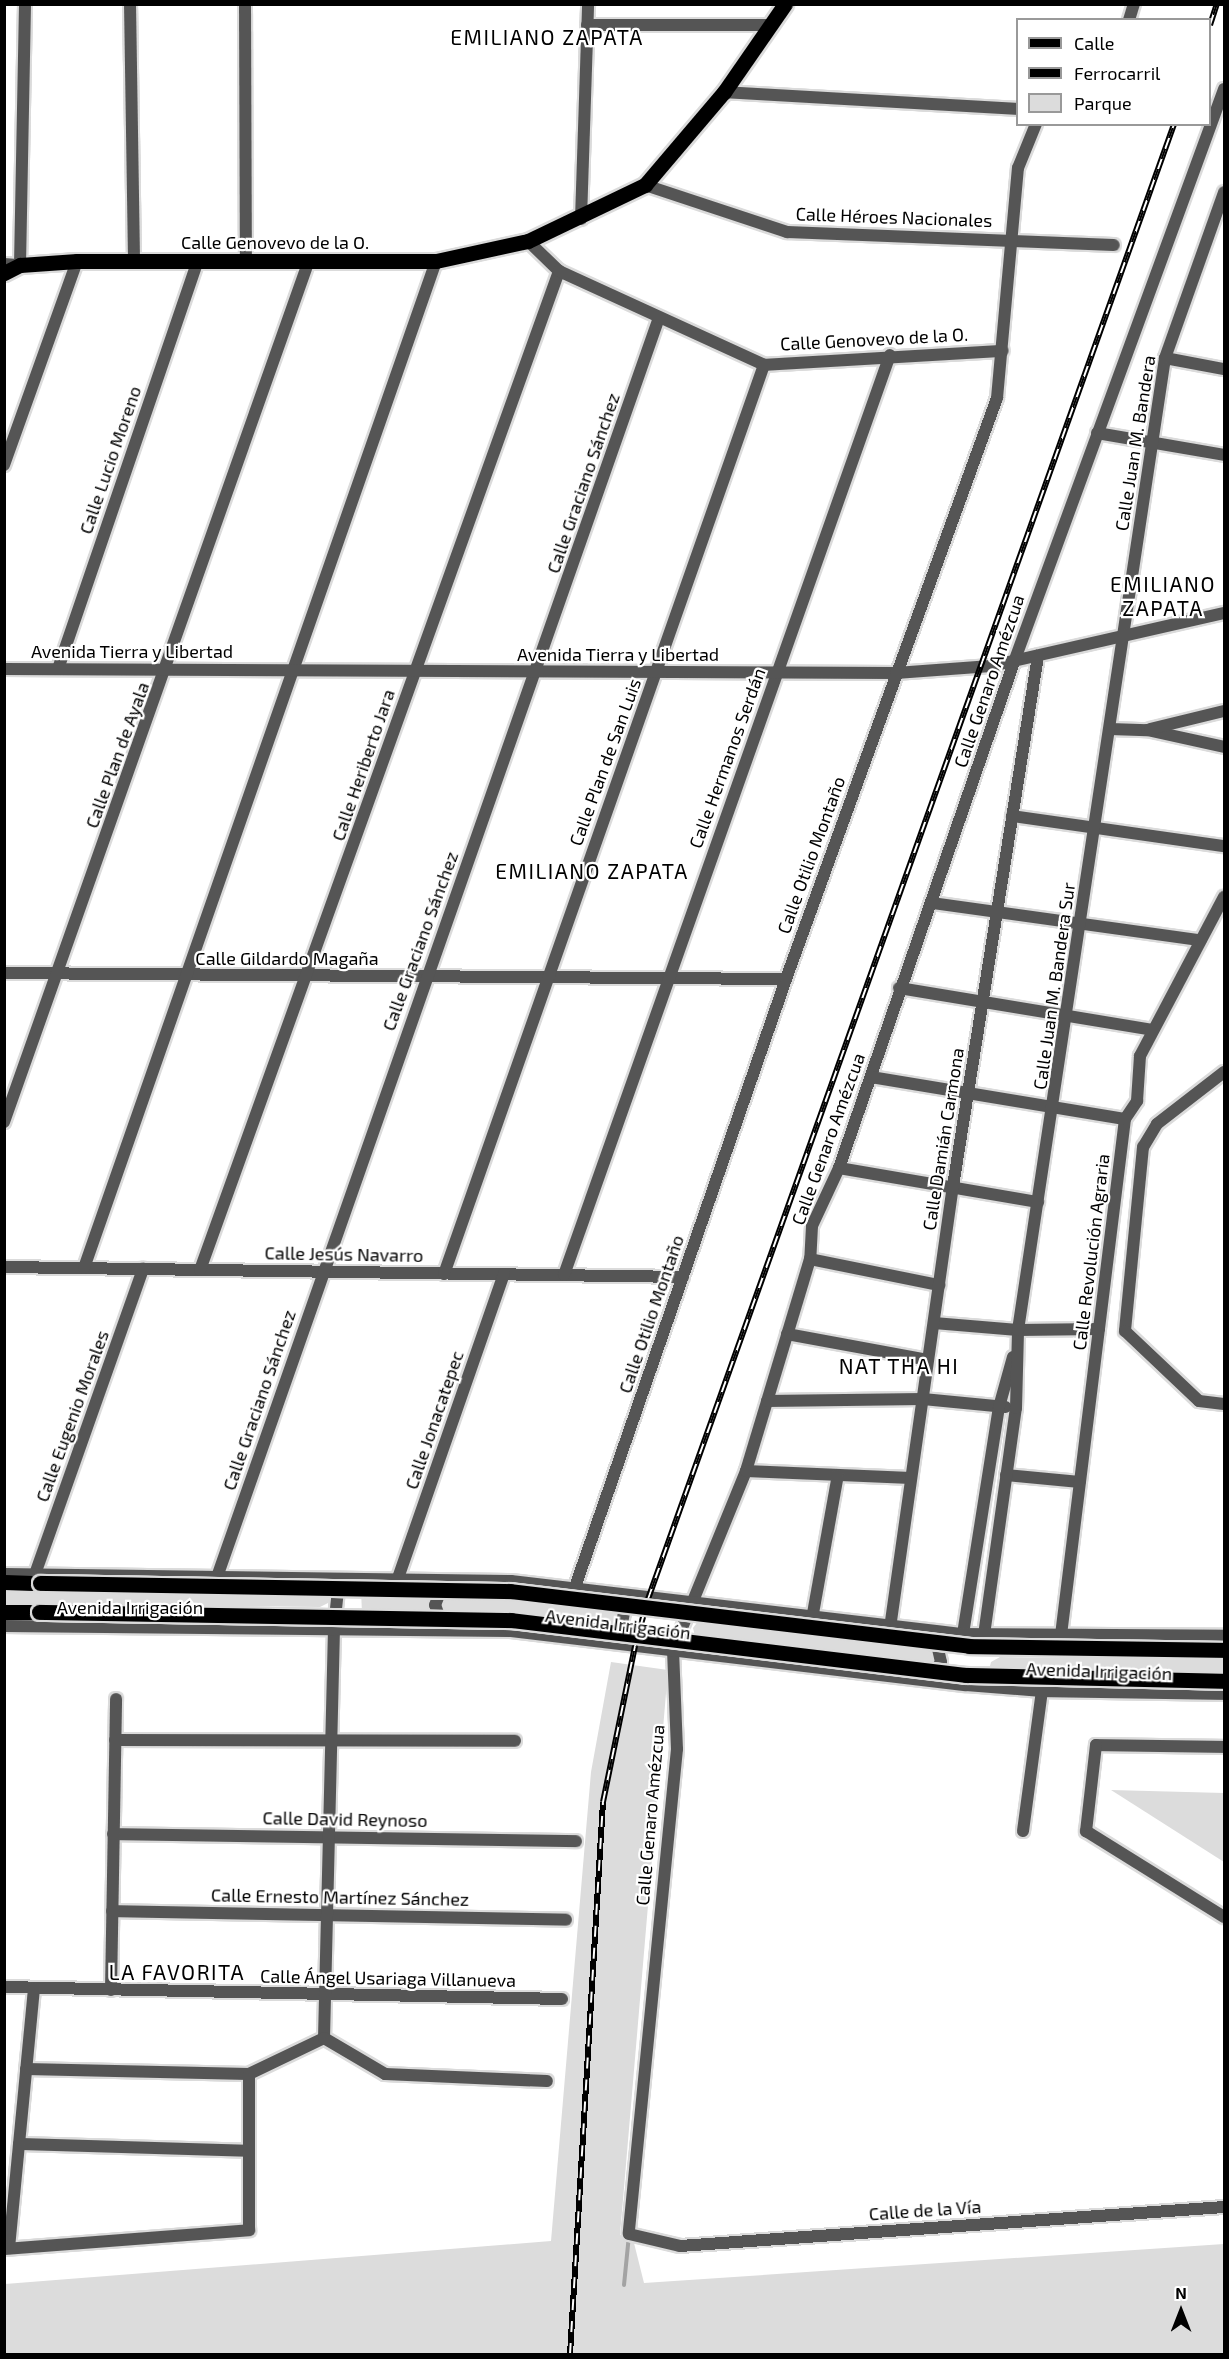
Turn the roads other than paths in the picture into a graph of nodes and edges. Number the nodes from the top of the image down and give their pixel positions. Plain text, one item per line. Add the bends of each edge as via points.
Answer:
1 (25, 4) edge
2 (130, 4) edge
3 (245, 4) edge
4 (588, 4) edge
5 (785, 4) edge
6 (587, 25) junction
7 (771, 25) junction
8 (1224, 89) edge
9 (724, 92) junction
10 (1016, 109) edge
11 (1219, 121) edge
12 (1035, 126) edge
13 (645, 185) junction
14 (1224, 192) edge
15 (581, 219) junction
16 (1013, 238) junction
17 (528, 241) junction
18 (1114, 245) dead end
19 (77, 261) junction
20 (134, 261) junction
21 (436, 261) junction
22 (197, 262) junction
23 (246, 262) junction
24 (308, 263) junction
25 (12, 265) edge
26 (560, 271) junction
27 (4, 273) edge
28 (659, 318) junction
29 (1003, 351) junction
30 (890, 356) junction
31 (1165, 358) junction
32 (764, 365) junction
33 (1224, 369) edge
34 (1097, 433) junction
35 (1152, 445) junction
36 (1224, 455) edge
37 (4, 465) edge
38 (1224, 613) edge
39 (1124, 636) junction
40 (1038, 656) junction
41 (1014, 662) junction
42 (4, 669) edge
43 (58, 669) junction
44 (166, 670) junction
45 (295, 670) junction
46 (415, 671) junction
47 (537, 671) junction
48 (657, 672) junction
49 (777, 672) junction
50 (896, 673) junction
51 (1224, 711) edge
52 (1110, 729) junction
53 (1147, 730) junction
54 (1224, 747) edge
55 (1012, 816) junction
56 (1095, 829) junction
57 (1224, 846) edge
58 (1224, 897) edge
59 (932, 903) junction
60 (997, 910) junction
61 (1081, 924) junction
62 (1200, 940) junction
63 (4, 974) edge
64 (57, 975) junction
65 (184, 976) junction
66 (308, 976) junction
67 (426, 977) junction
68 (547, 978) junction
69 (666, 978) junction
70 (786, 979) junction
71 (899, 988) junction
72 (982, 1003) junction
73 (1066, 1017) junction
74 (1153, 1030) junction
75 (1224, 1072) edge
76 (871, 1077) junction
77 (968, 1095) junction
78 (1055, 1105) junction
79 (1125, 1119) junction
80 (4, 1122) edge
81 (838, 1168) junction
82 (953, 1186) junction
83 (1038, 1202) junction
84 (810, 1259) junction
85 (4, 1268) edge
86 (84, 1268) junction
87 (143, 1269) junction
88 (200, 1270) junction
89 (322, 1272) junction
90 (444, 1274) junction
91 (504, 1274) junction
92 (564, 1275) junction
93 (683, 1277) junction
94 (939, 1284) junction
95 (934, 1323) junction
96 (1099, 1329) junction
97 (788, 1334) junction
98 (1018, 1336) junction
99 (928, 1360) junction
100 (923, 1399) junction
101 (767, 1401) junction
102 (1224, 1404) edge
103 (999, 1407) junction
104 (1016, 1408) junction
105 (746, 1471) junction
106 (838, 1475) junction
107 (1006, 1475) junction
108 (911, 1478) junction
109 (1080, 1482) junction
110 (4, 1574) edge
111 (217, 1577) junction
112 (339, 1578) junction
113 (398, 1578) junction
114 (37, 1579) junction
115 (451, 1579) junction
116 (4, 1582) edge
117 (574, 1590) junction
118 (614, 1595) junction
119 (689, 1603) junction
120 (4, 1612) edge
121 (812, 1619) junction
122 (4, 1626) edge
123 (334, 1627) junction
124 (890, 1628) junction
125 (445, 1629) junction
126 (932, 1631) junction
127 (963, 1634) junction
128 (984, 1635) junction
129 (1061, 1635) junction
130 (1224, 1636) edge
131 (602, 1641) junction
132 (674, 1650) junction
133 (1224, 1650) edge
134 (925, 1680) junction
135 (1224, 1681) edge
136 (1042, 1691) junction
137 (1224, 1694) edge
138 (116, 1699) dead end
139 (115, 1740) junction
140 (515, 1741) dead end
141 (333, 1742) junction
142 (1224, 1747) edge
143 (1023, 1831) dead end
144 (113, 1834) junction
145 (331, 1836) junction
146 (576, 1841) dead end
147 (112, 1911) junction
148 (329, 1916) junction
149 (1224, 1917) edge
150 (566, 1920) dead end
151 (4, 1987) edge
152 (34, 1988) junction
153 (111, 1990) junction
154 (327, 1995) junction
155 (562, 1999) dead end
156 (324, 2038) junction
157 (26, 2069) junction
158 (249, 2074) junction
159 (547, 2081) dead end
160 (19, 2144) junction
161 (249, 2151) junction
162 (1224, 2207) edge
163 (629, 2234) joint
164 (7, 2248) edge

1 - 25 street
2 - 20 street
3 - 23 street
4 - 6 street
5 - 7 main road, Calle Genovevo de la O.
6 - 7 street
6 - 15 street
7 - 9 main road, Calle Genovevo de la O.
8 - 11 street, Calle Genaro Amézcua
9 - 10 street
9 - 13 main road, Calle Genovevo de la O.
11 - 34 street, Calle Genaro Amézcua
12 - 16 street, Calle Otilio Montaño via 1018,168
13 - 15 main road, Calle Genovevo de la O.
13 - 16 street, Calle Héroes Nacionales via 787,232
14 - 31 street, Calle Juan M. Bandera
15 - 17 main road, Calle Genovevo de la O.
16 - 18 street, Calle Héroes Nacionales
16 - 29 street, Calle Otilio Montaño
17 - 21 main road, Calle Genovevo de la O.
17 - 26 street, Calle Genovevo de la O.
19 - 20 main road, Calle Genovevo de la O.
19 - 25 main road, Calle Genovevo de la O.
19 - 37 street
20 - 22 main road, Calle Genovevo de la O.
21 - 24 main road, Calle Genovevo de la O.
21 - 45 street
22 - 23 main road, Calle Genovevo de la O.
22 - 43 street, Calle Lucio Moreno
23 - 24 main road, Calle Genovevo de la O.
24 - 44 street, Calle Plan de Ayala
25 - 27 main road, Calle Genovevo de la O.
26 - 28 street, Calle Genovevo de la O.
26 - 46 street, Calle Heriberto Jara
28 - 32 street, Calle Genovevo de la O.
28 - 47 street, Calle Graciano Sánchez
29 - 30 street, Calle Genovevo de la O.
29 - 50 street, Calle Otilio Montaño via 997,398
30 - 32 street, Calle Genovevo de la O.
30 - 49 street, Calle Hermanos Serdán
31 - 33 street
31 - 35 street, Calle Juan M. Bandera
32 - 48 street, Calle Plan de San Luis
34 - 35 street
34 - 41 street, Calle Genaro Amézcua
35 - 36 street
35 - 39 street, Calle Juan M. Bandera
38 - 39 street, Avenida Tierra y Libertad
39 - 40 street, Avenida Tierra y Libertad
39 - 52 street, Calle Juan M. Bandera Sur
40 - 41 street, Avenida Tierra y Libertad
40 - 55 street, Calle Damián Carmona
41 - 50 street, Avenida Tierra y Libertad
41 - 59 street, Calle Genaro Amézcua
42 - 43 street, Avenida Tierra y Libertad
43 - 44 street, Avenida Tierra y Libertad
44 - 45 street, Avenida Tierra y Libertad
44 - 64 street, Calle Plan de Ayala
45 - 46 street, Avenida Tierra y Libertad
45 - 65 street
46 - 47 street, Avenida Tierra y Libertad
46 - 66 street, Calle Heriberto Jara
47 - 48 street, Avenida Tierra y Libertad
47 - 67 street, Calle Graciano Sánchez
48 - 49 street, Avenida Tierra y Libertad
48 - 68 street, Calle Plan de San Luis
49 - 50 street, Avenida Tierra y Libertad
49 - 69 street, Calle Hermanos Serdán
50 - 70 street, Calle Otilio Montaño
51 - 53 street
52 - 53 street
52 - 56 street, Calle Juan M. Bandera Sur
53 - 54 street
55 - 56 street
55 - 60 street, Calle Damián Carmona
56 - 57 street
56 - 61 street, Calle Juan M. Bandera Sur
58 - 62 street, Calle Revolución Agraria
59 - 60 street
59 - 71 street, Calle Genaro Amézcua
60 - 61 street
60 - 72 street, Calle Damián Carmona
61 - 62 street
61 - 73 street, Calle Juan M. Bandera Sur
62 - 74 street, Calle Revolución Agraria
63 - 64 street, Calle Gildardo Magaña
64 - 65 street, Calle Gildardo Magaña
64 - 80 street, Calle Plan de Ayala
65 - 66 street, Calle Gildardo Magaña
65 - 86 street
66 - 67 street, Calle Gildardo Magaña
66 - 88 street, Calle Heriberto Jara
67 - 68 street, Calle Gildardo Magaña
67 - 89 street, Calle Graciano Sánchez
68 - 69 street, Calle Gildardo Magaña
68 - 90 street, Calle Plan de San Luis
69 - 70 street, Calle Gildardo Magaña
69 - 92 street, Calle Hermanos Serdán
70 - 93 street, Calle Otilio Montaño
71 - 72 street
71 - 76 street, Calle Genaro Amézcua
72 - 73 street
72 - 77 street, Calle Damián Carmona
73 - 74 street
73 - 78 street, Calle Juan M. Bandera Sur
74 - 79 street, Calle Revolución Agraria via 1140,1056 1137,1101
75 - 102 street via 1157,1124 1143,1148 1125,1331 1199,1401
76 - 77 street
76 - 81 street, Calle Genaro Amézcua
77 - 78 street
77 - 82 street, Calle Damián Carmona
78 - 79 street
78 - 83 street, Calle Juan M. Bandera Sur
79 - 96 street, Calle Revolución Agraria
81 - 82 street
81 - 84 street, Calle Genaro Amézcua via 812,1226
82 - 83 street
82 - 94 street, Calle Damián Carmona
83 - 98 street, Calle Juan M. Bandera Sur
84 - 94 street
84 - 97 street, Calle Genaro Amézcua
85 - 86 street, Calle Jesús Navarro
86 - 87 street, Calle Jesús Navarro
87 - 88 street, Calle Jesús Navarro
87 - 114 street, Calle Eugenio Morales
88 - 89 street, Calle Jesús Navarro
89 - 90 street, Calle Jesús Navarro
89 - 111 street, Calle Graciano Sánchez
90 - 91 street, Calle Jesús Navarro
91 - 92 street, Calle Jesús Navarro
91 - 113 street, Calle Jonacatepec
92 - 93 street, Calle Jesús Navarro
93 - 117 street, Calle Otilio Montaño
94 - 95 street, Calle Damián Carmona
95 - 98 street
95 - 99 street, Calle Damián Carmona
96 - 98 street
96 - 109 street, Calle Revolución Agraria
97 - 99 street
97 - 101 street, Calle Genaro Amézcua
98 - 103 street, Calle Juan M. Bandera Sur
98 - 104 street, Calle Juan M. Bandera Sur
99 - 100 street, Calle Damián Carmona
100 - 101 street
100 - 103 street
100 - 108 street, Calle Damián Carmona
101 - 105 street, Calle Genaro Amézcua
103 - 104 street
103 - 127 street, Calle Juan M. Bandera Sur
104 - 107 street, Calle Juan M. Bandera Sur
105 - 106 street
105 - 119 street, Calle Genaro Amézcua
106 - 108 street
106 - 121 street
107 - 109 street
107 - 128 street, Calle Juan M. Bandera Sur
108 - 124 street, Calle Damián Carmona
109 - 129 street, Calle Revolución Agraria
110 - 114 street, Avenida Irrigación
111 - 112 street, Avenida Irrigación
111 - 114 street, Avenida Irrigación
112 - 113 street, Avenida Irrigación
112 - 123 street
113 - 115 street, Avenida Irrigación
114 - 116 main road, Avenida Irrigación
114 - 133 main road, Avenida Irrigación, bridge via 510,1591 969,1646
115 - 117 street, Avenida Irrigación via 511,1581
115 - 125 street via 441,1586 435,1605
117 - 118 street, Avenida Irrigación
118 - 119 street, Avenida Irrigación
118 - 131 street via 624,1611 622,1623 617,1632
119 - 121 street, Avenida Irrigación
119 - 132 street, Calle Genaro Amézcua
120 - 135 main road, Avenida Irrigación, bridge via 511,1620 966,1676
121 - 124 street, Avenida Irrigación
122 - 123 street, Avenida Irrigación
123 - 125 street, Avenida Irrigación
123 - 141 street
124 - 126 street, Avenida Irrigación
125 - 131 street, Avenida Irrigación via 511,1630
126 - 127 street, Avenida Irrigación
126 - 134 street via 938,1638 941,1662
127 - 128 street, Avenida Irrigación
128 - 129 street, Avenida Irrigación
129 - 130 street, Avenida Irrigación
131 - 132 street, Avenida Irrigación
132 - 134 street, Avenida Irrigación
132 - 163 street, Calle Genaro Amézcua via 677,1749
134 - 136 street, Avenida Irrigación
136 - 137 street, Avenida Irrigación
136 - 143 street
138 - 139 street
139 - 141 street
139 - 144 street
140 - 141 street
141 - 145 street
142 - 149 street via 1096,1745 1086,1831
144 - 145 street, Calle David Reynoso
144 - 147 street
145 - 146 street, Calle David Reynoso
145 - 148 street
147 - 148 street, Calle Ernesto Martínez Sánchez
147 - 153 street
148 - 150 street, Calle Ernesto Martínez Sánchez
148 - 154 street
151 - 152 street, Calle Ángel Usariaga Villanueva
152 - 153 street, Calle Ángel Usariaga Villanueva
152 - 157 street
153 - 154 street, Calle Ángel Usariaga Villanueva
154 - 155 street, Calle Ángel Usariaga Villanueva
154 - 156 street
156 - 158 street
156 - 159 street via 385,2074
157 - 158 street
157 - 160 street
158 - 161 street
160 - 161 street
160 - 164 street
161 - 164 street via 249,2230
162 - 163 street, Calle de la Vía via 680,2246

